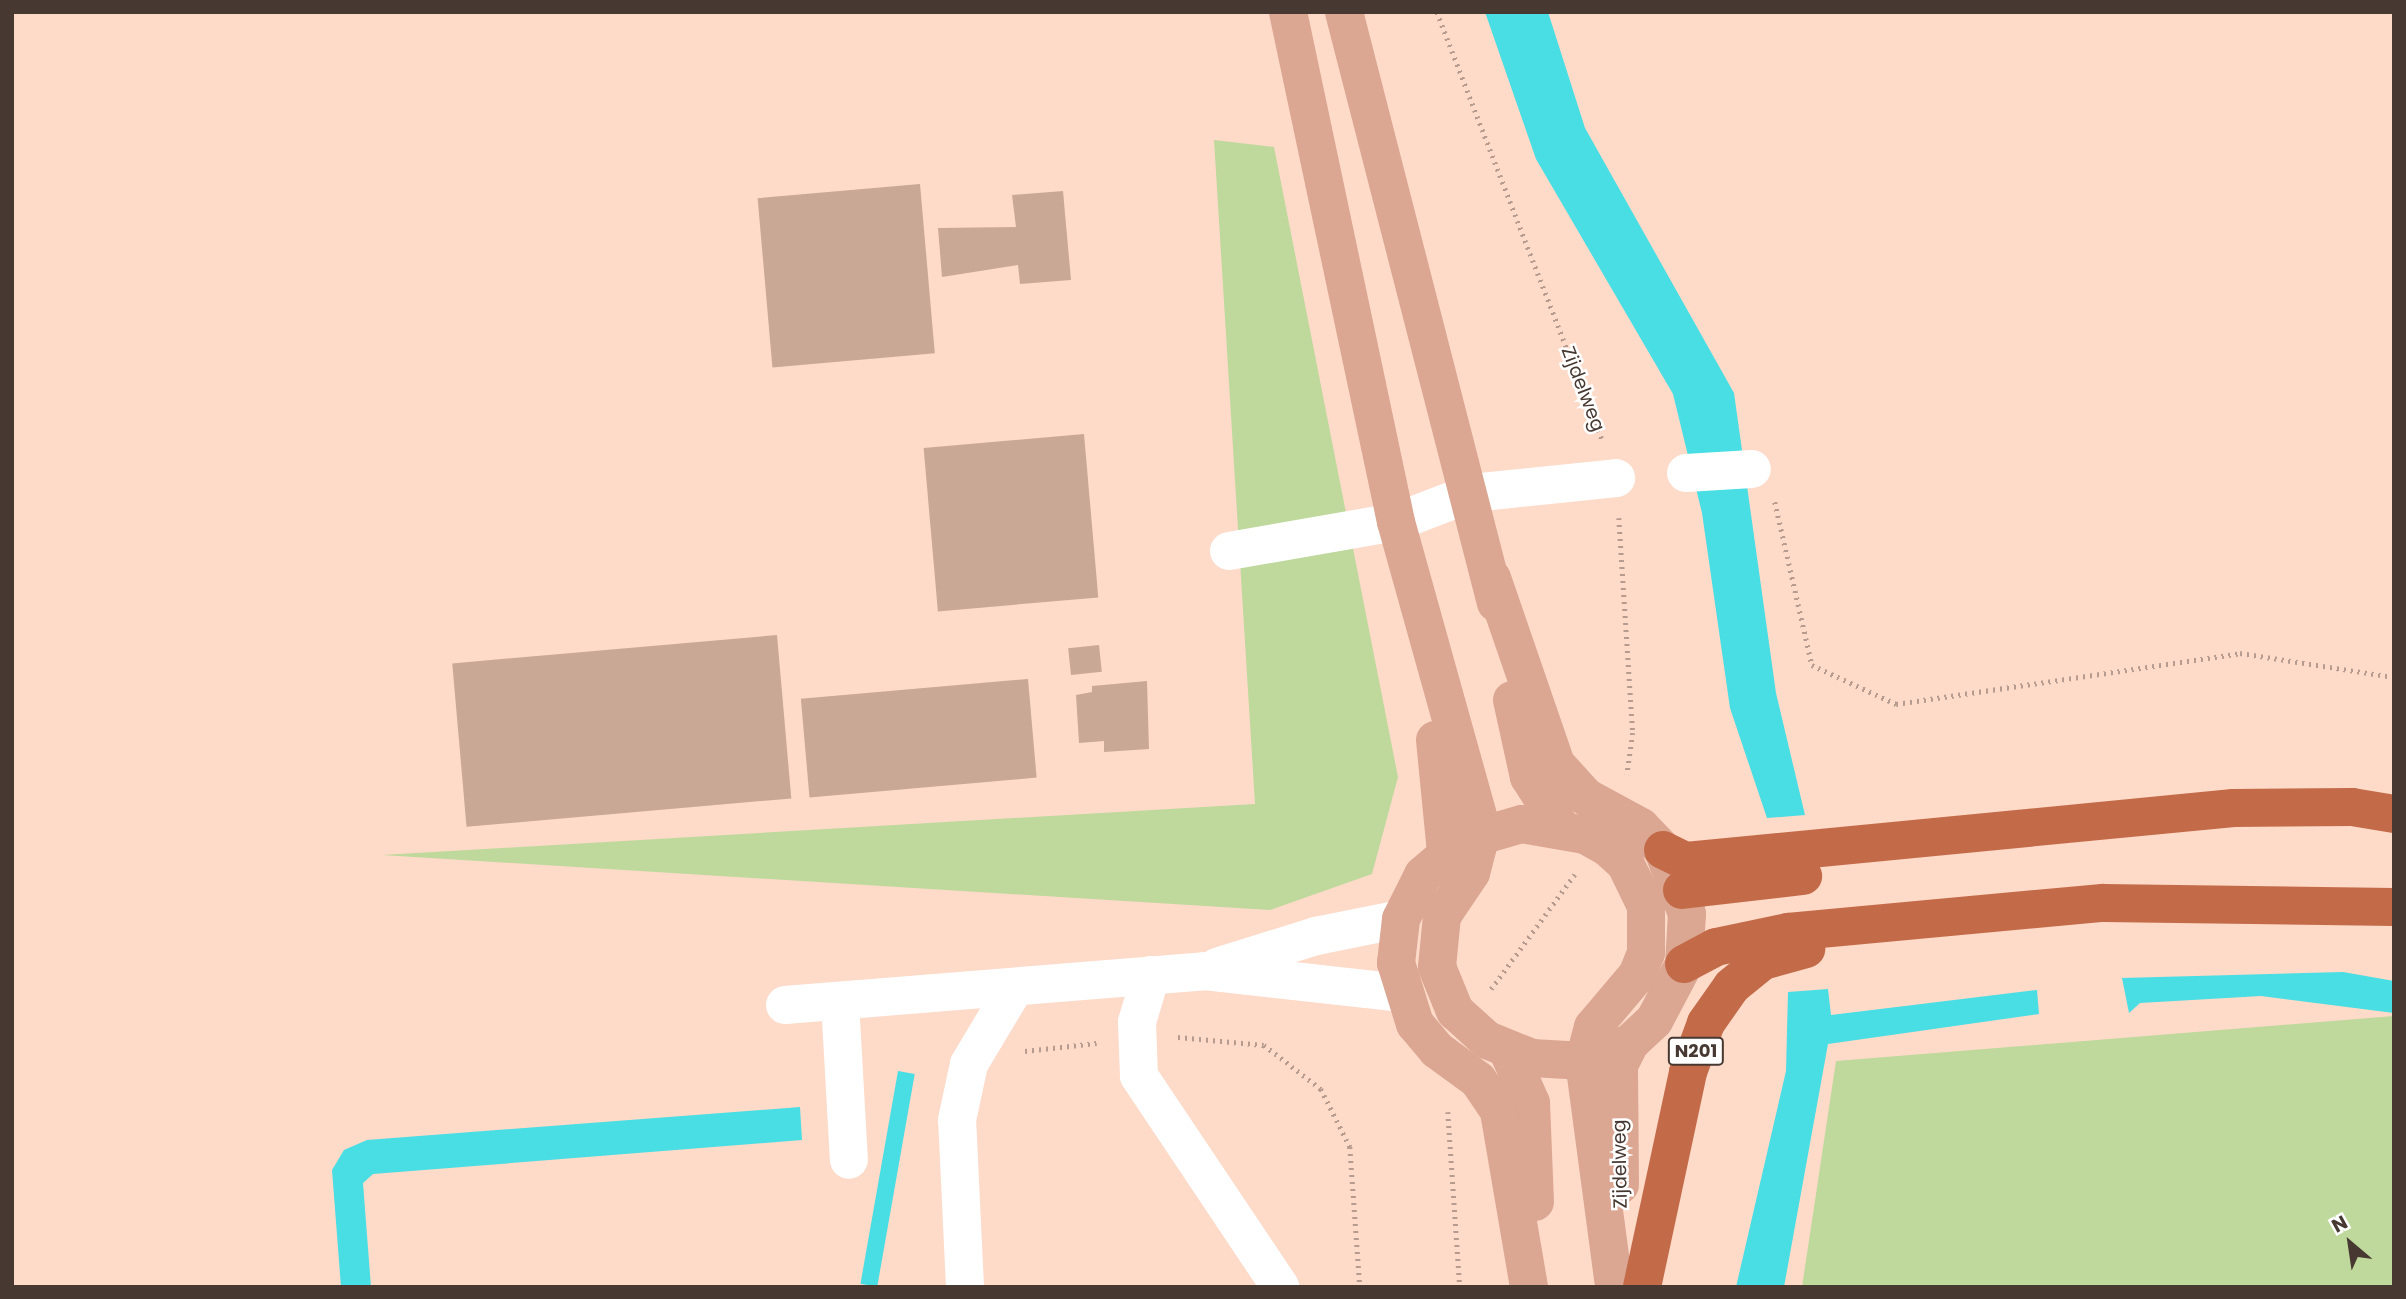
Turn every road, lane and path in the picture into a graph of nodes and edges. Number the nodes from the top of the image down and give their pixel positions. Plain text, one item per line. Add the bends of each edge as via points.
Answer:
1 (1288, 12) edge
2 (1344, 12) edge
3 (1437, 12) edge
4 (1752, 470) joint
5 (1686, 473) dead end
6 (1616, 478) junction
7 (1472, 493) junction
8 (1396, 522) junction
9 (1229, 551) dead end
10 (1492, 578) junction
11 (1414, 597) junction
12 (2394, 677) edge
13 (1626, 786) dead end
14 (2394, 814) edge
15 (1562, 829) junction
16 (1482, 831) junction
17 (1937, 841) junction
18 (1663, 850) junction
19 (1446, 853) junction
20 (1577, 871) dead end
21 (1638, 884) junction
22 (1682, 890) junction
23 (2394, 907) edge
24 (1401, 919) junction
25 (1886, 928) junction
26 (1684, 964) junction
27 (1205, 971) junction
28 (1150, 975) junction
29 (1015, 987) junction
30 (1444, 991) junction
31 (1401, 993) junction
32 (1486, 996) dead end
33 (840, 1000) junction
34 (785, 1006) dead end
35 (1630, 1043) junction
36 (1507, 1049) junction
37 (1584, 1060) junction
38 (1463, 1088) junction
39 (849, 1160) dead end
40 (965, 1287) edge
41 (1280, 1287) edge
42 (1460, 1287) edge
43 (1529, 1287) edge
44 (1538, 1287) edge
45 (1614, 1287) edge
46 (1622, 1287) edge
47 (1642, 1287) edge

1 - 8 main road
2 - 7 main road via 1403,256
3 - 6 path, Zijdelweg
4 - 5 lane
4 - 12 path via 1770,470 1812,665 1896,704 2240,653
6 - 7 lane
6 - 13 path, Zijdelweg via 1633,733
7 - 8 lane
7 - 10 main road
8 - 9 lane
8 - 11 main road
10 - 15 main road via 1529,777
10 - 18 main road via 1556,764 1586,797 1633,821
11 - 16 main road
11 - 19 main road
14 - 17 highway via 2352,807 2233,808
15 - 16 main road via 1522,824
15 - 21 main road via 1607,847
16 - 19 main road
16 - 30 main road via 1479,856 1439,928 1437,967
17 - 18 highway via 1686,861
17 - 22 highway via 1838,871
18 - 22 main road
19 - 24 main road via 1423,875
20 - 32 path
21 - 22 main road
21 - 37 main road via 1646,906 1646,953 1624,995 1593,1027
22 - 26 main road
23 - 25 highway, N201 via 2103,903
24 - 27 lane via 1316,936
24 - 31 main road via 1396,963
25 - 26 highway, N201 via 1788,932 1716,947
25 - 47 highway, N201 via 1763,961 1732,986 1706,1023 1688,1072
26 - 35 main road via 1672,995
27 - 28 lane
27 - 31 lane
28 - 29 lane
28 - 41 lane via 1138,1022 1139,1076
29 - 33 lane
29 - 40 lane via 969,1064 957,1120
30 - 31 main road
30 - 36 main road via 1469,1028
31 - 38 main road via 1425,1037
33 - 34 lane
33 - 39 lane
35 - 37 main road
35 - 46 main road, Zijdelweg via 1619,1065
36 - 37 main road via 1532,1058
36 - 44 main road via 1531,1103
37 - 45 main road, Zijdelweg
38 - 42 path
38 - 43 main road via 1499,1111

